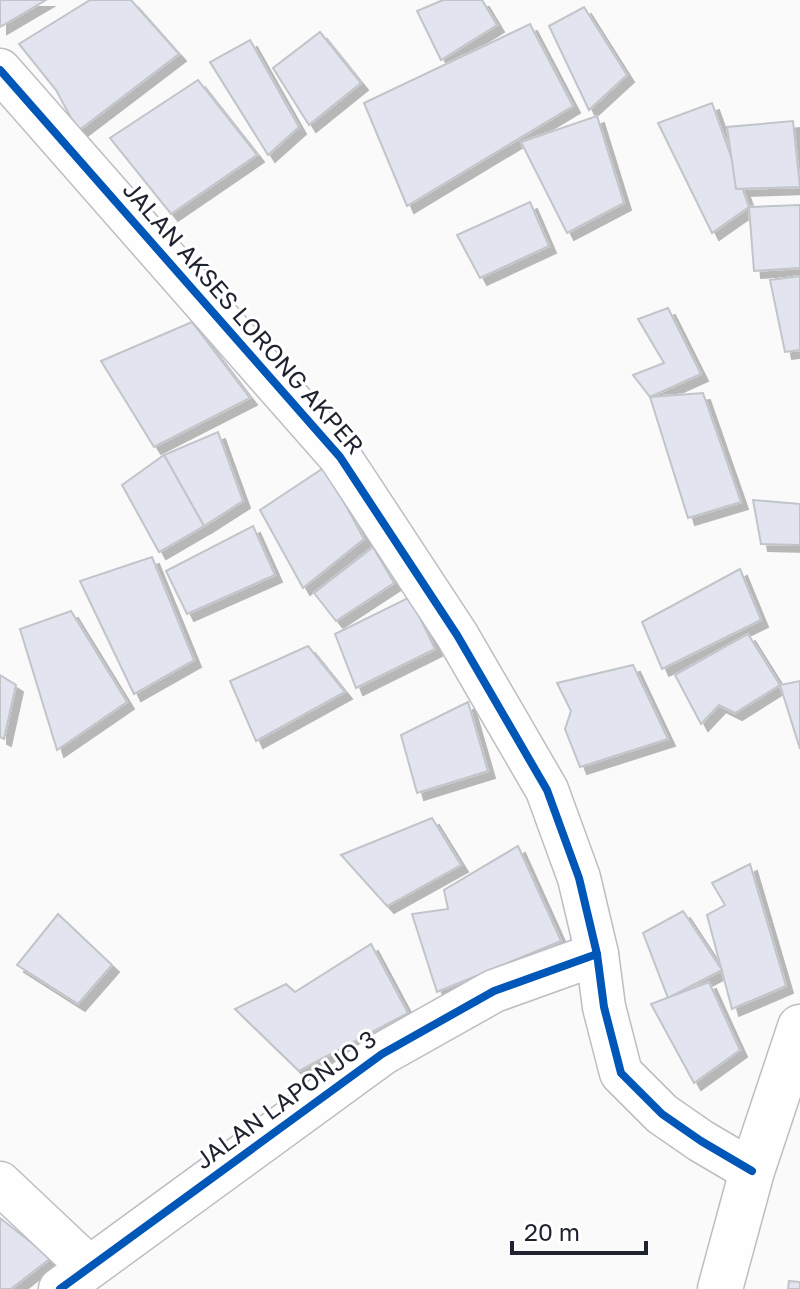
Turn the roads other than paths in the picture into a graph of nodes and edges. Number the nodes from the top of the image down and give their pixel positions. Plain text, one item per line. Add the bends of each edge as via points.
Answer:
1 (0, 70) edge
2 (597, 954) junction
3 (800, 1027) edge
4 (752, 1171) junction
5 (0, 1183) edge
6 (74, 1278) edge
7 (720, 1289) edge

1 - 2 street, JALAN AKSES LORONG AKPER via 340,457 457,635 547,790 579,878
2 - 4 street, JALAN AKSES LORONG AKPER via 621,1073 662,1114
2 - 6 street, JALAN LAPONJO 3 via 494,991 382,1054
3 - 4 street
4 - 7 street
5 - 6 street

